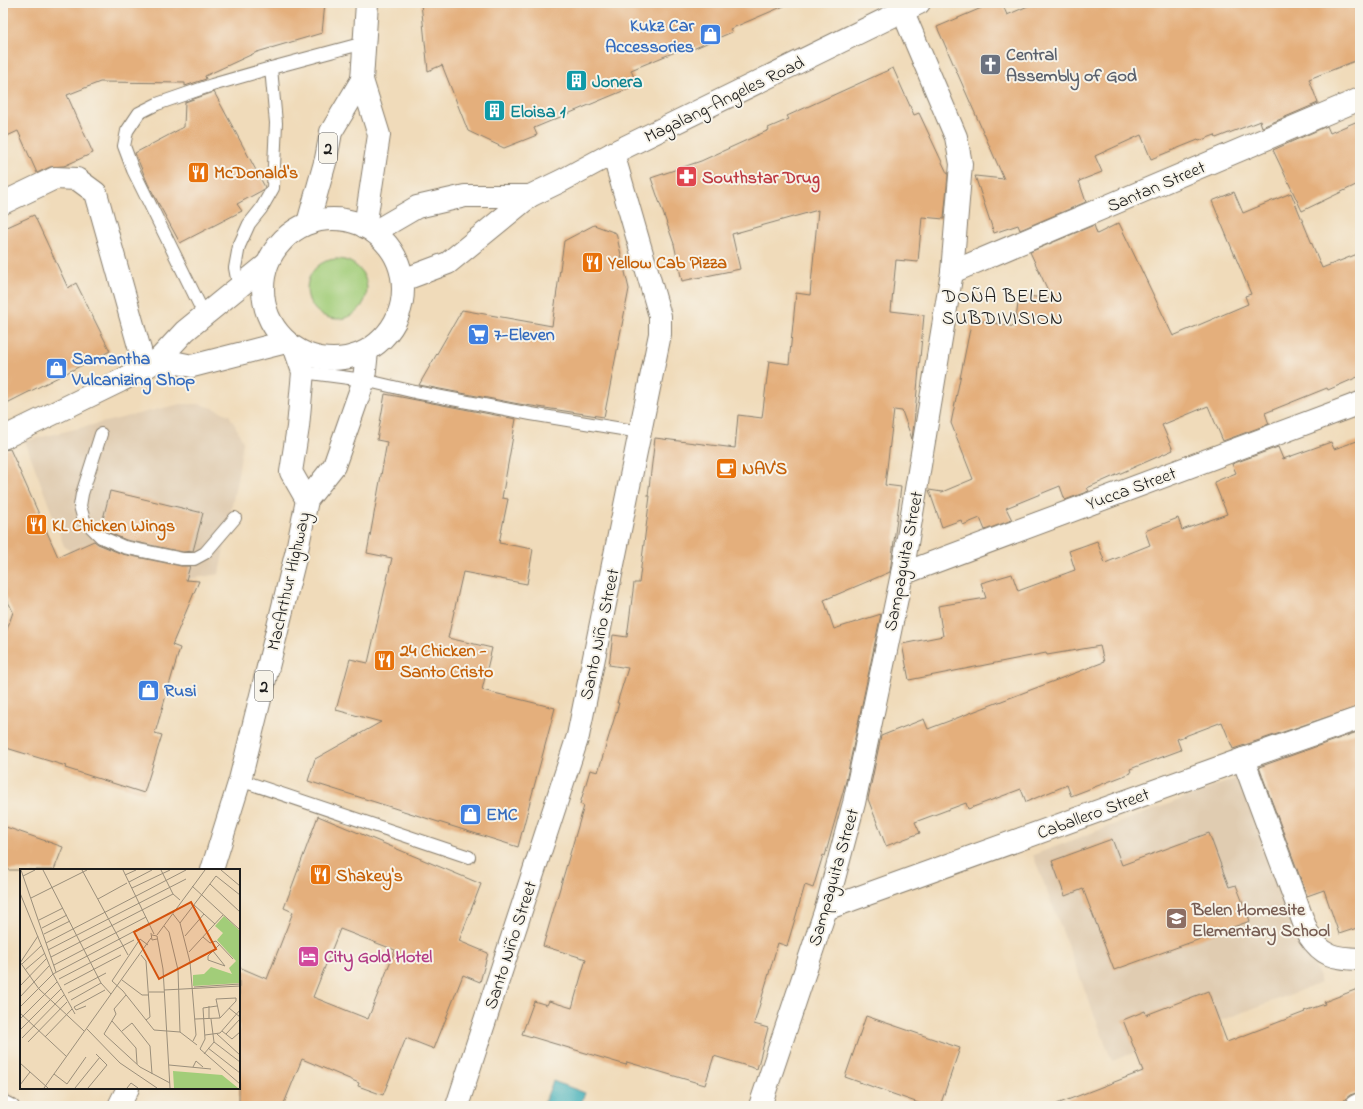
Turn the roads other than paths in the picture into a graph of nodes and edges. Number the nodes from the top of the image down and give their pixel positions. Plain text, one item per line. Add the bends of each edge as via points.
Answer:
1 (367, 3) edge
2 (911, 7) edge
3 (364, 43) junction
4 (271, 68) junction
5 (362, 80) junction
6 (1360, 99) edge
7 (613, 153) junction
8 (530, 196) junction
9 (3, 203) edge
10 (308, 223) junction
11 (370, 229) junction
12 (266, 266) junction
13 (952, 272) junction
14 (403, 280) junction
15 (239, 288) junction
16 (204, 314) junction
17 (290, 345) junction
18 (368, 351) junction
19 (152, 363) junction
20 (303, 372) junction
21 (364, 380) junction
22 (1360, 403) edge
23 (640, 432) junction
24 (102, 434) dead end
25 (3, 438) edge
26 (307, 500) junction
27 (235, 518) dead end
28 (902, 574) junction
29 (1360, 718) edge
30 (1243, 759) junction
31 (240, 780) junction
32 (469, 857) dead end
33 (212, 869) edge
34 (826, 909) junction
35 (1360, 959) edge
36 (128, 1089) edge
37 (3, 1101) edge
38 (1360, 1104) edge
39 (13, 1106) edge
40 (119, 1106) edge
41 (457, 1106) edge
42 (760, 1106) edge
43 (1356, 1106) edge

1 - 3 main road, 2
2 - 7 main road, Magalang-Angeles Road
2 - 13 main road, Sampaguita Street via 956,137 961,164
3 - 4 lane
3 - 5 main road, 2
4 - 15 lane via 276,123 273,188 249,224 239,246 235,268
4 - 16 lane via 157,104 139,113 127,131 124,146 133,170
5 - 10 main road, 2 via 331,132
5 - 11 main road, 2 via 379,135
6 - 13 main road, Santan Street
7 - 8 main road, Magalang-Angeles Road
7 - 23 main road, Santo Niño Street via 660,316 660,334
8 - 11 main road, Magalang-Angeles Road via 458,197 418,207
8 - 14 main road, Magalang-Angeles Road via 448,263
9 - 19 main road via 55,178 77,179 96,193
10 - 11 main road via 338,219
10 - 12 main road via 293,231 279,244
11 - 14 main road via 393,253
12 - 15 main road
12 - 17 main road via 262,292 266,310 274,327
13 - 28 main road, Sampaguita Street
14 - 18 main road via 403,301 397,320 384,338
15 - 16 main road
16 - 19 main road
17 - 18 main road via 315,357 335,360
17 - 19 main road via 192,366
17 - 20 main road, MacArthur Highway
18 - 21 main road, MacArthur Highway / 2
19 - 25 main road
20 - 21 lane
20 - 26 main road, MacArthur Highway via 291,472
21 - 23 lane via 531,414
21 - 26 main road, MacArthur Highway / 2 via 334,466
22 - 28 main road, Yucca Street
23 - 41 main road, Santo Niño Street via 578,736
24 - 27 lane via 80,506 84,520 101,537 124,547 194,560 205,553
26 - 31 main road, MacArthur Highway / 2
28 - 34 main road, Sampaguita Street via 854,803
29 - 30 main road, Caballero Street
30 - 34 main road, Caballero Street
30 - 35 main road via 1308,934 1316,946 1327,954
31 - 32 lane
31 - 33 main road, MacArthur Highway / 2
34 - 42 main road, Sampaguita Street
36 - 40 main road
37 - 39 lane
38 - 43 main road

